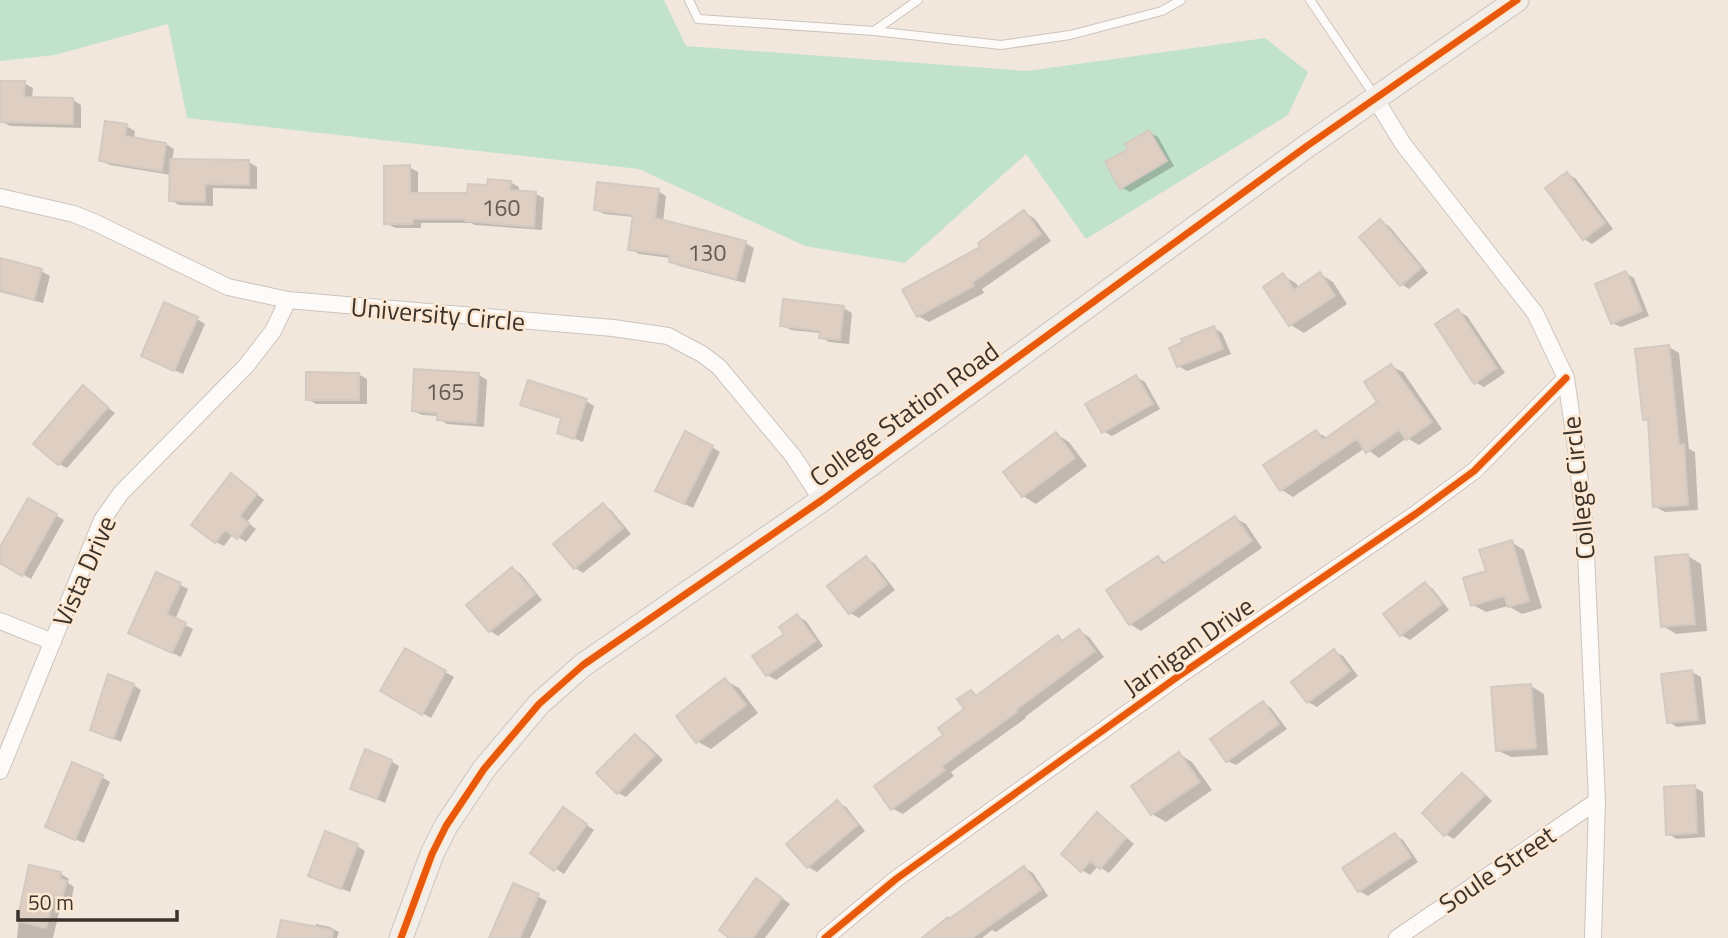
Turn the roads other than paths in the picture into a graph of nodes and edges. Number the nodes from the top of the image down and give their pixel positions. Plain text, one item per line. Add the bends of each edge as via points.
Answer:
1 (689, 0) edge
2 (918, 0) edge
3 (1181, 0) edge
4 (1310, 0) edge
5 (1517, 0) edge
6 (874, 31) junction
7 (1376, 97) junction
8 (0, 197) edge
9 (288, 300) junction
10 (1566, 378) junction
11 (822, 500) junction
12 (0, 621) edge
13 (53, 642) junction
14 (0, 771) edge
15 (1597, 801) junction
16 (401, 938) edge
17 (825, 938) edge
18 (1397, 938) edge
19 (1593, 938) edge

1 - 6 lane via 698,19
2 - 6 lane
3 - 6 lane via 1162,10 1070,35 1001,45
4 - 7 lane
5 - 7 main road, College Station Road
7 - 10 street, College Circle via 1403,144 1535,313
7 - 11 main road, College Station Road
8 - 9 street, University Circle via 74,214 228,287
9 - 11 street, University Circle via 668,336 719,367 793,456
9 - 13 street, Vista Drive via 273,331 246,366 121,493 102,520
10 - 15 street, College Circle via 1585,530
10 - 17 street, Jarnigan Drive via 1474,471 896,879
11 - 16 main road, College Station Road via 622,636 539,704 484,769 446,826 422,876
12 - 13 street
13 - 14 street, Vista Drive
15 - 18 street, Soule Street
15 - 19 street, College Circle

